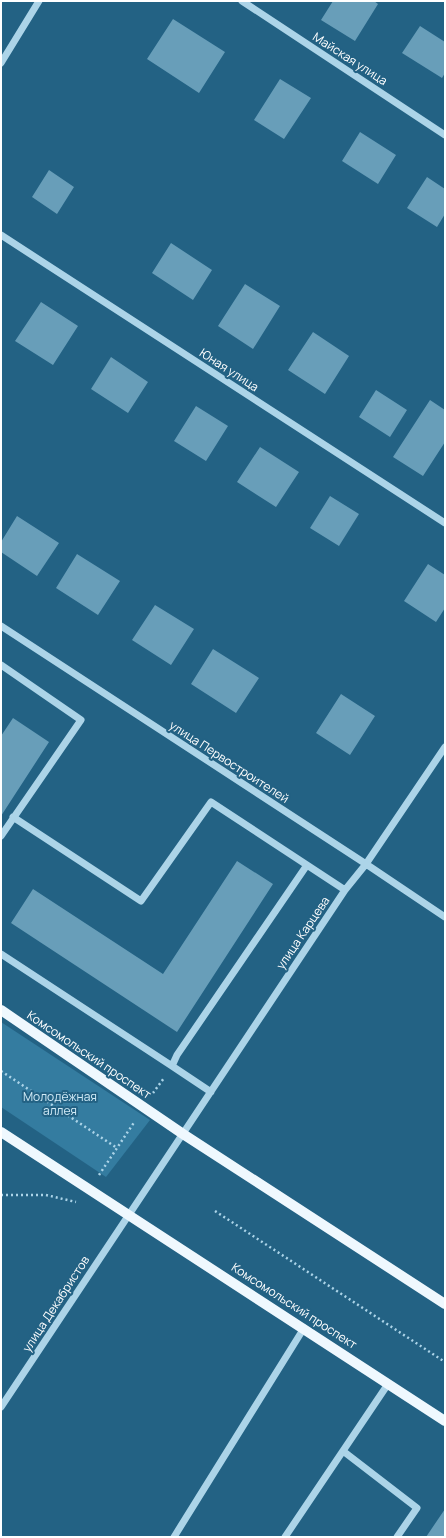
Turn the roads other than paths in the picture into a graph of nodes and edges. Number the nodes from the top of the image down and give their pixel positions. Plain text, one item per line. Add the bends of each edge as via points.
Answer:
1 (39, 1) edge
2 (242, 1) edge
3 (1, 63) edge
4 (445, 135) edge
5 (1, 235) edge
6 (445, 523) edge
7 (1, 626) edge
8 (1, 666) edge
9 (445, 747) edge
10 (13, 818) junction
11 (1, 836) edge
12 (366, 864) junction
13 (307, 865) junction
14 (345, 890) junction
15 (445, 917) edge
16 (1, 954) edge
17 (1, 1010) edge
18 (172, 1066) junction
19 (211, 1092) junction
20 (1, 1132) edge
21 (183, 1134) junction
22 (129, 1214) junction
23 (445, 1304) edge
24 (304, 1328) junction
25 (388, 1384) junction
26 (1, 1407) edge
27 (445, 1421) edge
28 (343, 1451) junction
29 (174, 1537) edge
30 (285, 1537) edge
31 (397, 1537) edge

1 - 3 street
2 - 4 street, Майская улица
5 - 6 street, Юная улица
7 - 12 street, улица Первостроителей
8 - 10 street via 81,720
9 - 12 street, улица Карцева
10 - 11 street
10 - 13 street via 141,901 211,802
12 - 14 street, улица Карцева
12 - 15 street, улица Первостроителей
13 - 14 street
13 - 18 street
14 - 19 street, улица Карцева
16 - 18 street
17 - 21 main road, Комсомольский проспект
18 - 19 street
19 - 21 street, улица Карцева
20 - 22 main road, Комсомольский проспект
21 - 22 street
21 - 23 main road, Комсомольский проспект
22 - 24 main road, Комсомольский проспект
22 - 26 street, улица Декабристов
24 - 25 main road, Комсомольский проспект
24 - 29 street
25 - 27 main road, Комсомольский проспект
25 - 28 street
28 - 30 street
28 - 31 street via 417,1508

